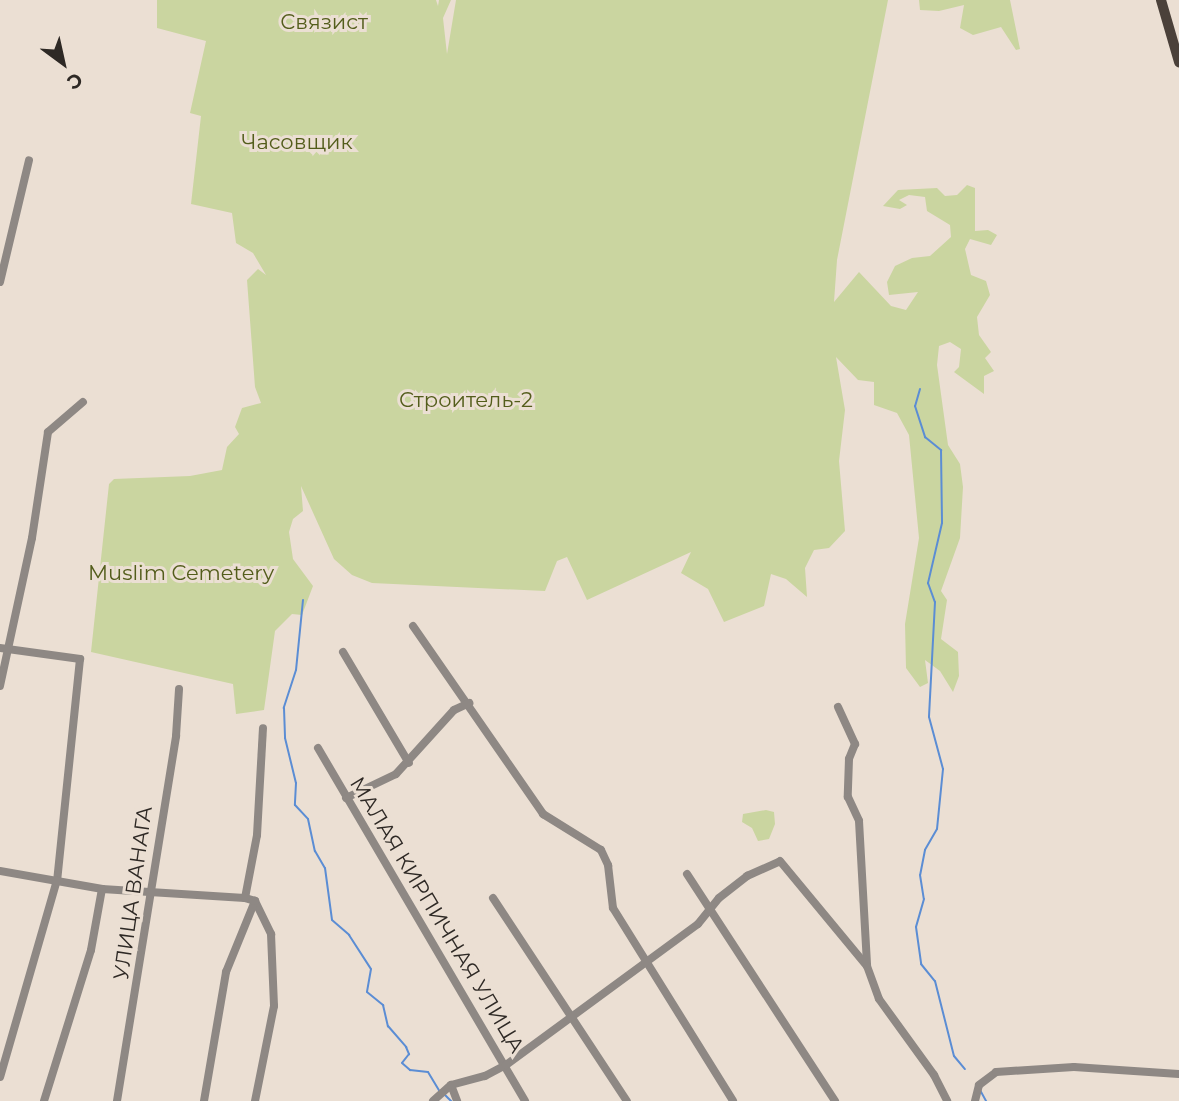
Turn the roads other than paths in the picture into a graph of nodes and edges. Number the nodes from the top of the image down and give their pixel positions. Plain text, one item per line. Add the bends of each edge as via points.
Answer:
1 (1161, 0) edge
2 (1179, 62) edge
3 (29, 160) dead end
4 (0, 282) edge
5 (83, 402) dead end
6 (413, 626) dead end
7 (4, 649) edge
8 (343, 652) dead end
9 (0, 686) edge
10 (179, 689) dead end
11 (469, 704) junction
12 (838, 706) dead end
13 (263, 728) dead end
14 (318, 748) dead end
15 (409, 763) junction
16 (346, 799) junction
17 (0, 871) edge
18 (687, 874) dead end
19 (57, 880) junction
20 (102, 889) junction
21 (148, 890) junction
22 (245, 898) junction
23 (493, 898) dead end
24 (255, 901) junction
25 (708, 909) junction
26 (646, 960) junction
27 (867, 966) junction
28 (573, 1018) junction
29 (506, 1065) junction
30 (1179, 1074) edge
31 (0, 1077) edge
32 (451, 1084) junction
33 (44, 1101) edge
34 (117, 1101) edge
35 (204, 1101) edge
36 (255, 1101) edge
37 (433, 1101) edge
38 (457, 1101) edge
39 (525, 1101) edge
40 (627, 1101) edge
41 (733, 1101) edge
42 (835, 1101) edge
43 (947, 1101) edge
44 (975, 1101) edge

1 - 2 main road
3 - 4 street
5 - 7 street via 48,432
6 - 11 street
7 - 9 street
7 - 19 street via 80,659
8 - 15 street
10 - 21 street, УЛИЦА ВАНАГА via 176,736
11 - 15 street via 441,722
11 - 26 street via 543,814 601,850 608,864 613,908
12 - 27 street via 855,744 849,759 848,797 859,821
13 - 22 street via 257,835
14 - 16 street, МАЛАЯ КИРПИЧНАЯ УЛИЦА
15 - 16 street
16 - 29 street, МАЛАЯ КИРПИЧНАЯ УЛИЦА
17 - 19 street
18 - 25 street
19 - 20 street
19 - 31 street
20 - 21 street
20 - 33 street via 91,950
21 - 22 street
21 - 34 street, УЛИЦА ВАНАГА via 138,990
22 - 24 street
23 - 28 street
24 - 35 street via 226,972
24 - 36 street via 271,934 274,1006
25 - 26 street via 698,924
25 - 27 street via 747,876 780,861
25 - 42 street
26 - 28 street
26 - 41 street
27 - 43 street via 883,1006 934,1075
28 - 29 street
28 - 40 street
29 - 32 street via 485,1076
29 - 39 street, МАЛАЯ КИРПИЧНАЯ УЛИЦА
30 - 44 street via 1074,1067 996,1072 977,1088
32 - 37 street
32 - 38 street

